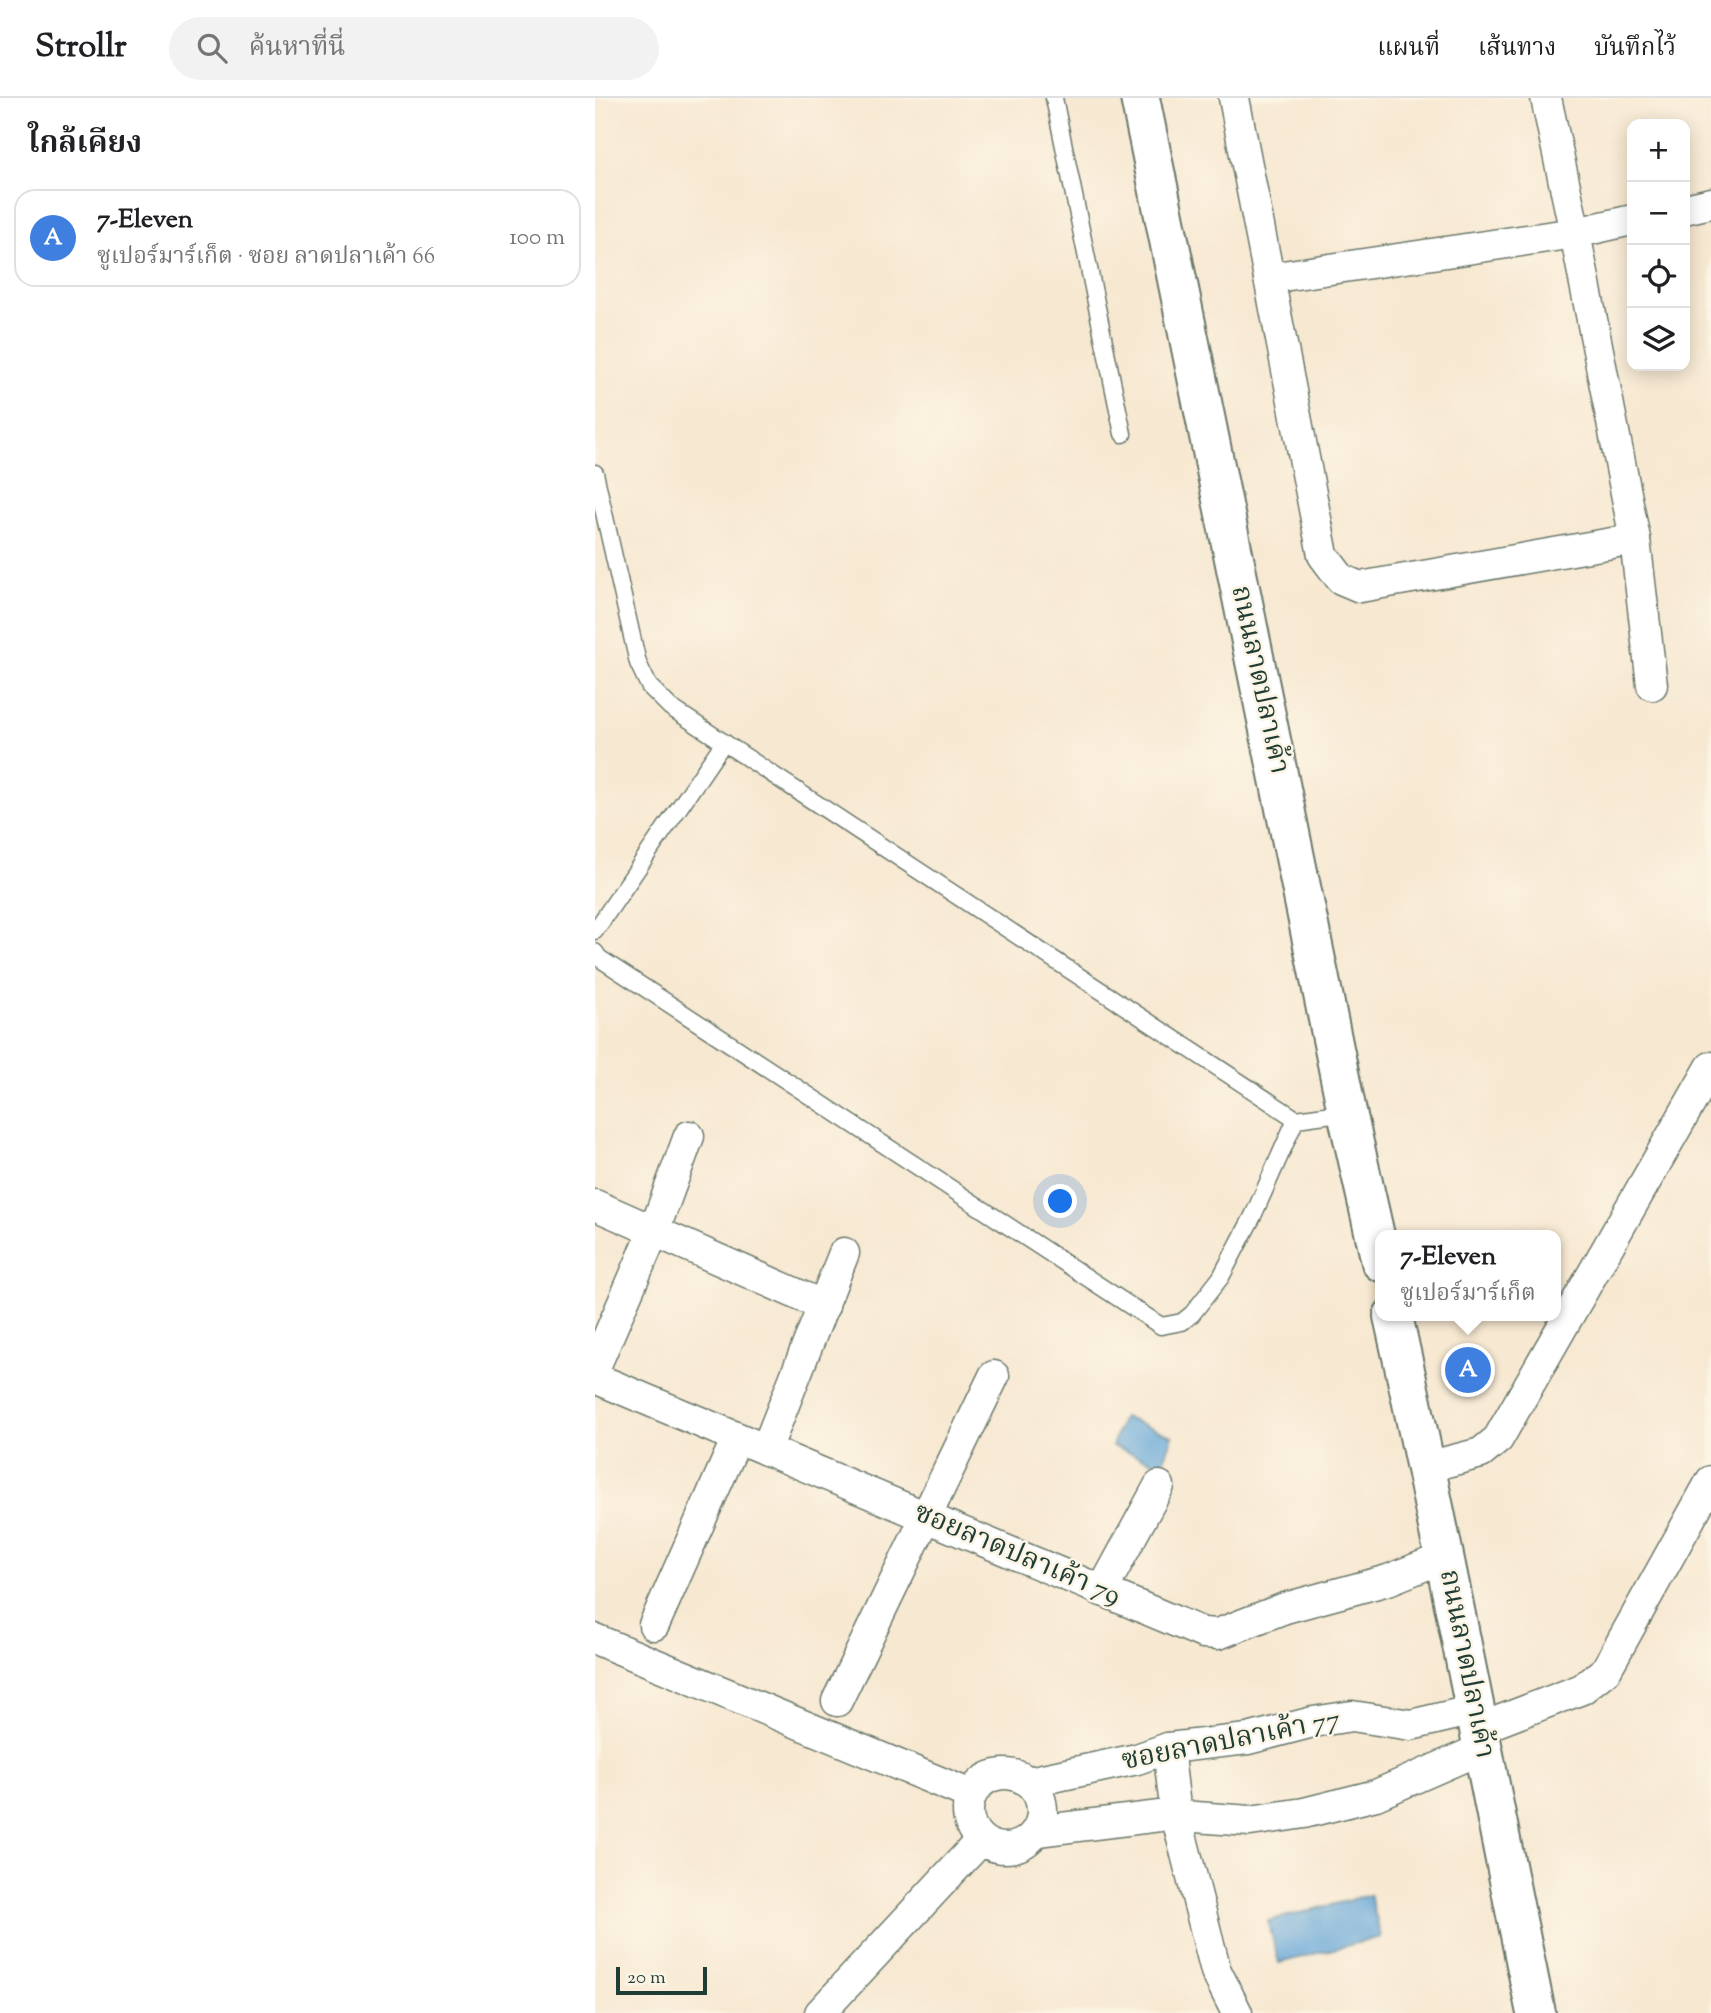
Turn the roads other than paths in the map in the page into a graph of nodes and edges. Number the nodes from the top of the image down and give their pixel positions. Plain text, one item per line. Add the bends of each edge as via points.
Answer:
1 (1054, 98) edge
2 (1140, 98) edge
3 (1234, 98) edge
4 (1546, 98) edge
5 (1711, 203) edge
6 (1690, 208) edge
7 (1627, 221) edge
8 (1575, 233) junction
9 (1269, 278) junction
10 (1123, 434) dead end
11 (595, 473) edge
12 (1635, 539) junction
13 (1651, 685) dead end
14 (724, 743) junction
15 (595, 931) edge
16 (595, 952) edge
17 (1711, 1067) edge
18 (1346, 1111) junction
19 (1296, 1119) junction
20 (689, 1136) dead end
21 (595, 1205) edge
22 (654, 1231) junction
23 (1375, 1236) edge
24 (844, 1253) dead end
25 (824, 1306) junction
26 (1394, 1321) edge
27 (595, 1367) edge
28 (994, 1376) dead end
29 (595, 1378) edge
30 (737, 1438) junction
31 (766, 1450) junction
32 (1427, 1467) junction
33 (1711, 1481) edge
34 (1159, 1486) dead end
35 (926, 1517) junction
36 (1445, 1557) junction
37 (1102, 1591) junction
38 (655, 1625) dead end
39 (595, 1639) edge
40 (837, 1701) dead end
41 (1478, 1729) junction
42 (1168, 1748) junction
43 (1028, 1782) junction
44 (971, 1795) junction
45 (1175, 1815) junction
46 (1037, 1831) junction
47 (981, 1840) junction
48 (820, 2013) edge
49 (1237, 2013) edge
50 (1536, 2013) edge

1 - 10 lane
2 - 18 main road, ถนนลาดปลาเค้า
3 - 9 street
4 - 8 street
5 - 6 street
7 - 8 street
8 - 9 street
8 - 12 street
9 - 12 street via 1323,555 1341,579 1360,587
11 - 14 lane via 638,663 649,686 670,707
12 - 13 street
14 - 15 lane
14 - 19 lane
16 - 19 lane via 1161,1326 1182,1322 1192,1314 1221,1277
17 - 32 street via 1499,1438 1481,1453
18 - 19 lane
18 - 23 main road, ถนนลาดปลาเค้า
20 - 22 street
21 - 22 street
22 - 25 street
22 - 27 street
24 - 25 street
25 - 31 street
26 - 32 main road, ถนนลาดปลาเค้า
28 - 35 street
29 - 30 street, ซอยลาดปลาเค้า 79
30 - 31 street, ซอยลาดปลาเค้า 79
30 - 38 street
31 - 35 street, ซอยลาดปลาเค้า 79
32 - 36 main road, ถนนลาดปลาเค้า
33 - 41 street via 1606,1670 1582,1689
34 - 37 street
35 - 37 street, ซอยลาดปลาเค้า 79
35 - 40 street
36 - 37 street, ซอยลาดปลาเค้า 79 via 1388,1580 1285,1608 1217,1634 1203,1633
36 - 41 main road, ถนนลาดปลาเค้า
39 - 44 street
41 - 42 street, ซอยลาดปลาเค้า 77 via 1352,1716 1248,1739
41 - 45 street via 1376,1795 1250,1821
41 - 50 main road, ถนนลาดปลาเค้า
42 - 43 street, ซอยลาดปลาเค้า 77
42 - 45 street
43 - 44 street via 1001,1774 979,1784
43 - 46 street via 1041,1802
44 - 47 street via 967,1818
45 - 46 street
45 - 49 street via 1216,1971
46 - 47 street via 1012,1849 999,1849
47 - 48 street

